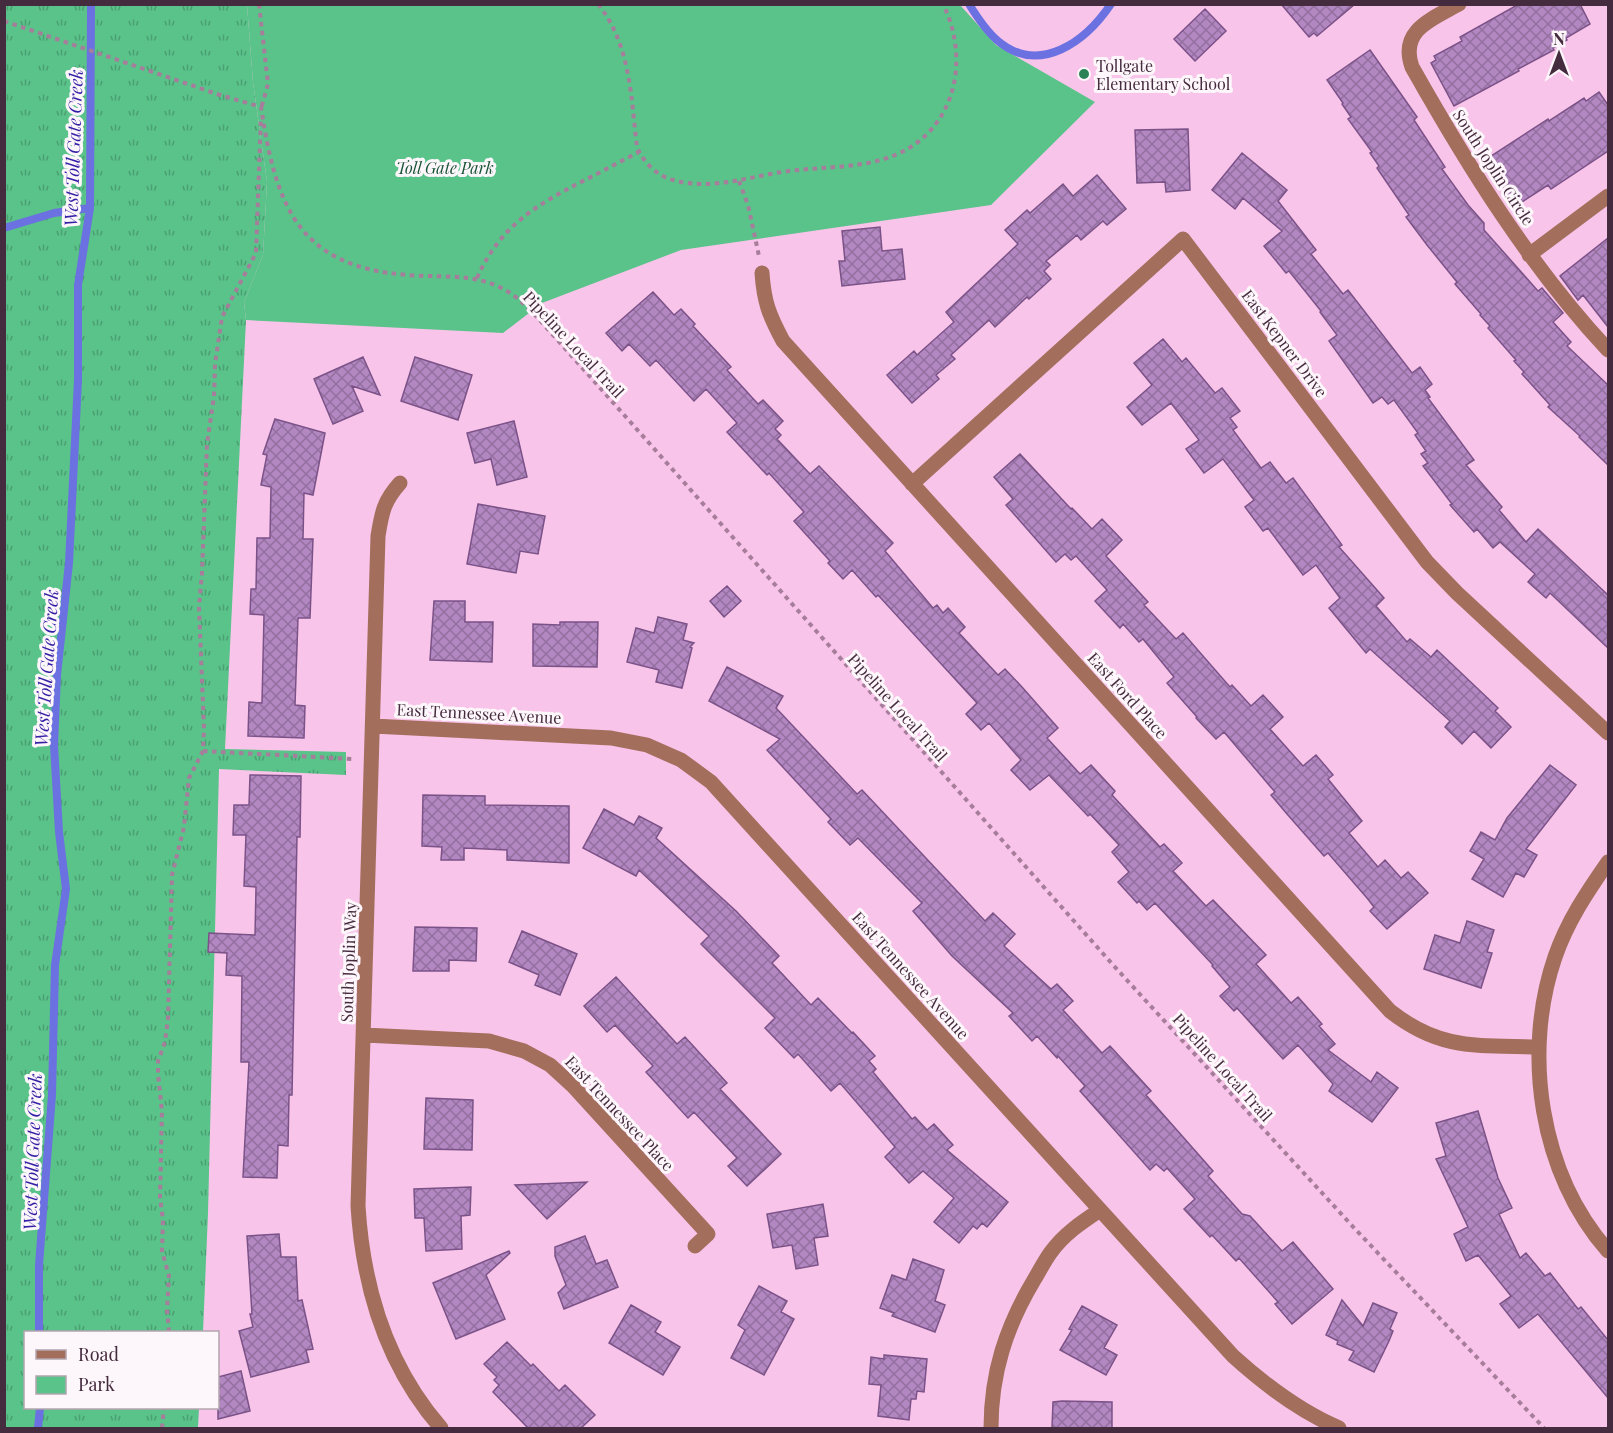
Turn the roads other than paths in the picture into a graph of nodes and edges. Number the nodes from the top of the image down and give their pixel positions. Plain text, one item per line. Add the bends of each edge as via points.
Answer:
1 (1459, 4) edge
2 (1608, 196) edge
3 (1529, 255) junction
4 (762, 273) road end
5 (1608, 350) edge
6 (400, 483) dead end
7 (912, 484) junction
8 (373, 726) junction
9 (1608, 733) edge
10 (1608, 862) edge
11 (364, 1035) junction
12 (1539, 1047) junction
13 (1100, 1210) junction
14 (695, 1246) dead end
15 (1608, 1251) edge
16 (1332, 1427) edge
17 (441, 1428) edge
18 (991, 1428) edge

1 - 3 street, South Joplin Circle via 1423,24 1409,46 1409,59 1444,125
2 - 3 street
3 - 5 street, South Joplin Circle
4 - 7 street, East Ford Place via 764,297 783,341
6 - 8 street, South Joplin Way via 388,497 378,536
7 - 9 street, East Kepner Drive via 1183,239 1427,562
7 - 12 street, East Ford Place via 1390,1011 1438,1039 1462,1044
8 - 11 street, South Joplin Way
8 - 13 street, East Tennessee Avenue via 611,738 647,746 681,760 711,782
10 - 12 street via 1581,900 1555,958 1543,1005
11 - 14 street, East Tennessee Place via 489,1041 524,1051 550,1065 708,1234
11 - 17 street, South Joplin Way via 360,1243 383,1332 399,1366
12 - 15 street via 1541,1095 1550,1142 1582,1215
13 - 16 street, East Tennessee Avenue via 1233,1356 1261,1381
13 - 18 street via 1072,1230 1051,1252 1013,1319 1000,1356

